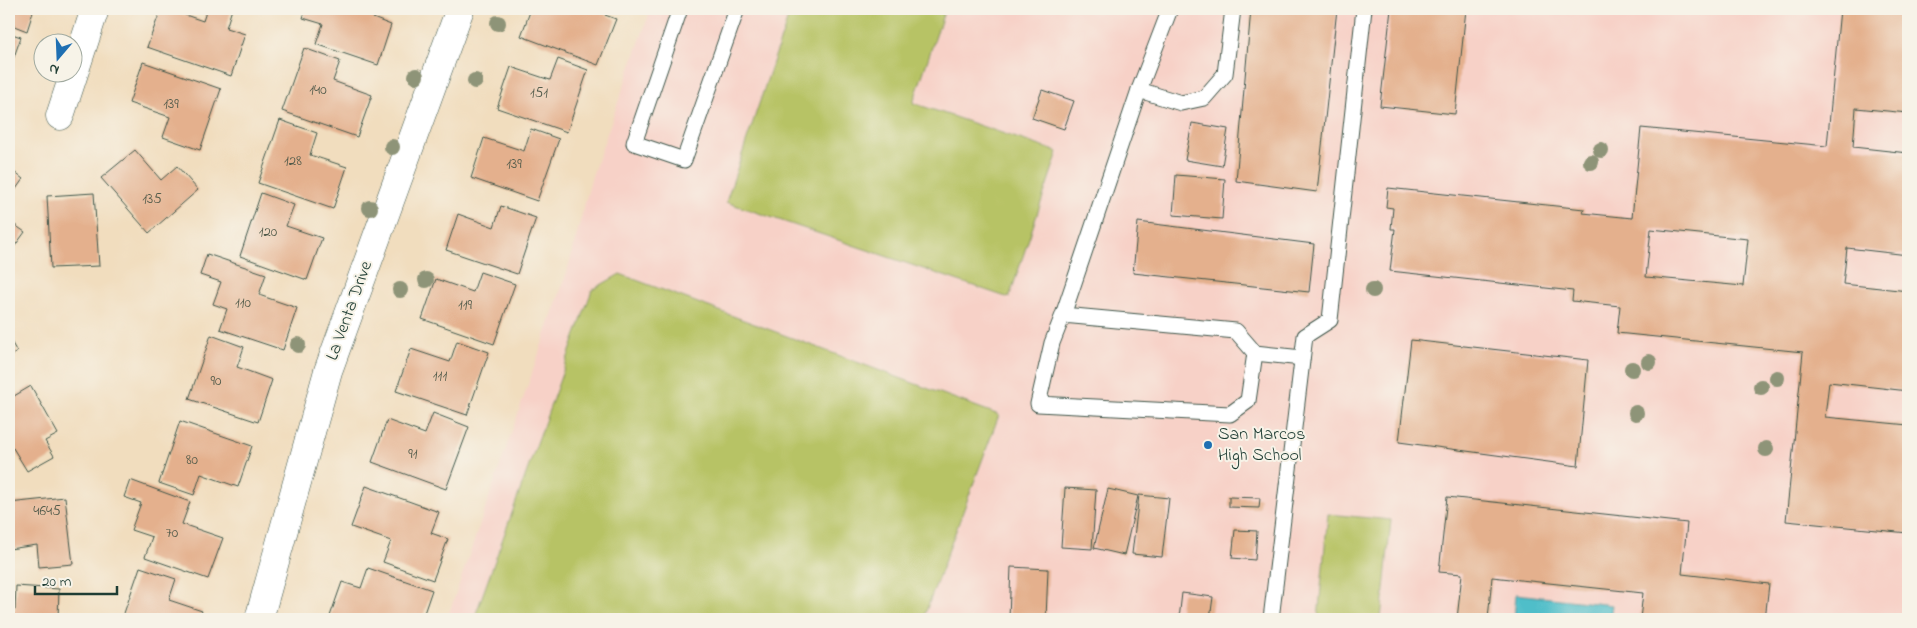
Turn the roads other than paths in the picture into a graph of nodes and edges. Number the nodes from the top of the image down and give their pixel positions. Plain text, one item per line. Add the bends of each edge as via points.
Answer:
1 (95, 9) edge
2 (460, 9) edge
3 (680, 9) edge
4 (737, 9) edge
5 (1170, 9) edge
6 (1232, 9) edge
7 (1364, 9) edge
8 (1139, 90) junction
9 (60, 116) dead end
10 (1063, 315) junction
11 (1255, 354) junction
12 (1302, 358) junction
13 (259, 619) edge
14 (1272, 619) edge

1 - 9 street
2 - 13 street, La Venta Drive via 328,370
3 - 4 lane via 634,143 684,160
5 - 8 lane
6 - 8 lane via 1224,74 1204,98 1181,103
7 - 12 lane via 1330,320 1305,336
8 - 10 lane
10 - 11 lane via 1236,331
10 - 11 lane via 1052,343 1038,404 1230,414 1248,401
11 - 12 lane
12 - 14 lane

